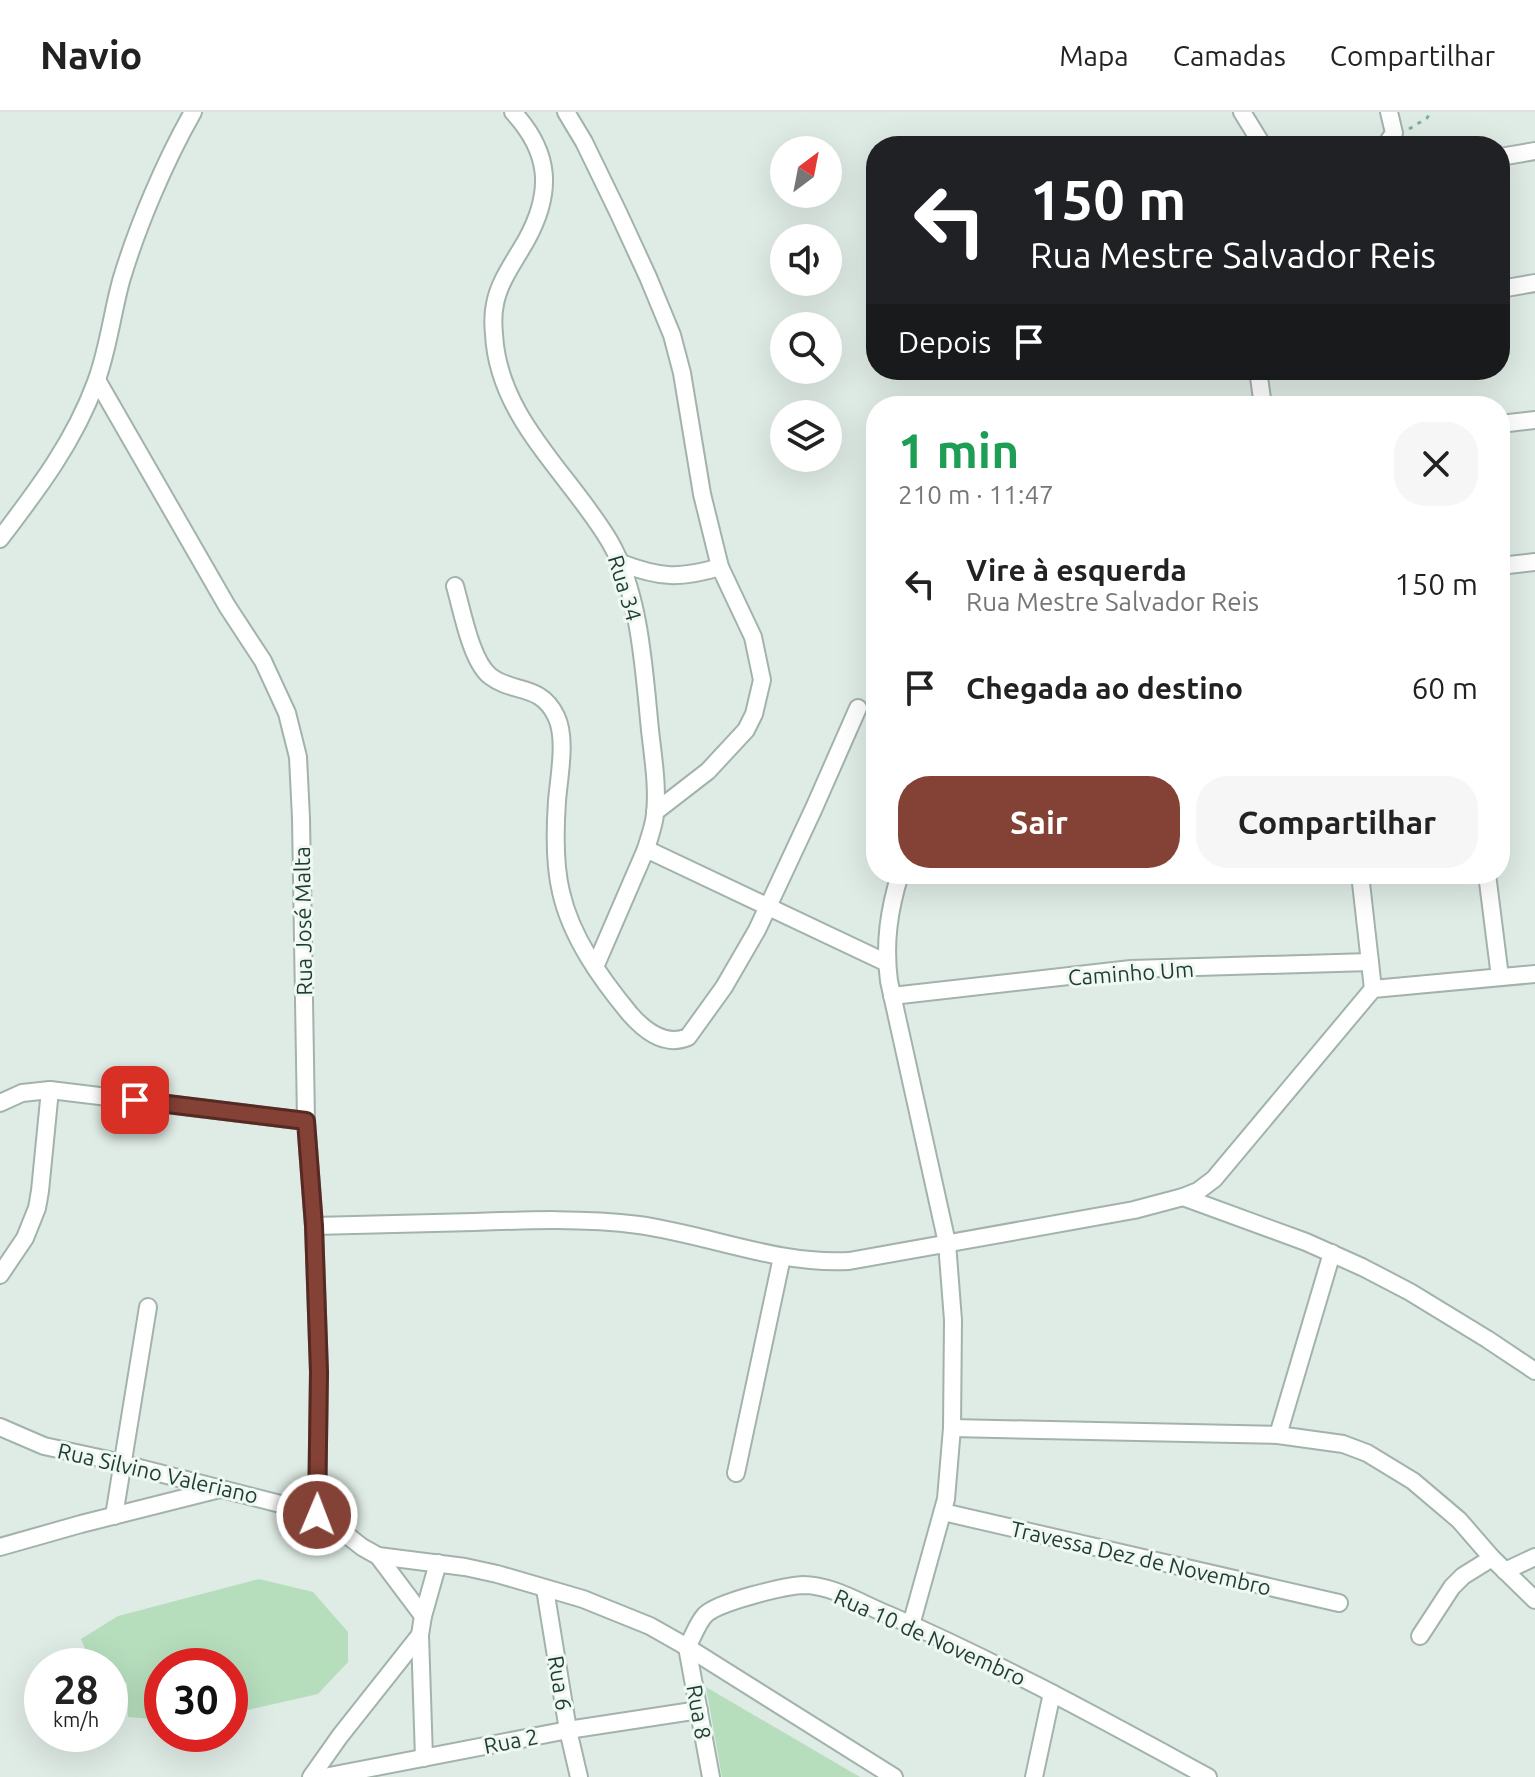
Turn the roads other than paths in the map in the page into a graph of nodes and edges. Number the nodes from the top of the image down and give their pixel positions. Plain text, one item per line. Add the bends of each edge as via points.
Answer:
1 (193, 112) edge
2 (513, 112) edge
3 (566, 112) edge
4 (1242, 112) edge
5 (1389, 112) edge
6 (1257, 136) edge
7 (1392, 136) edge
8 (1535, 151) edge
9 (1510, 155) edge
10 (1535, 283) edge
11 (1510, 287) edge
12 (97, 380) junction
13 (1535, 420) edge
14 (1510, 423) edge
15 (0, 539) edge
16 (1535, 562) edge
17 (621, 563) junction
18 (1510, 565) edge
19 (720, 567) junction
20 (455, 586) dead end
21 (858, 708) dead end
22 (655, 812) junction
23 (646, 849) junction
24 (898, 884) edge
25 (1361, 884) edge
26 (1488, 884) edge
27 (768, 906) junction
28 (1370, 962) junction
29 (887, 963) junction
30 (595, 967) junction
31 (1535, 974) edge
32 (1500, 977) junction
33 (1373, 989) junction
34 (892, 996) junction
35 (50, 1090) junction
36 (0, 1103) edge
37 (306, 1121) junction
38 (1183, 1197) junction
39 (314, 1226) junction
40 (947, 1243) junction
41 (1332, 1253) junction
42 (782, 1257) junction
43 (0, 1275) edge
44 (148, 1307) dead end
45 (1535, 1371) edge
46 (0, 1427) edge
47 (952, 1428) junction
48 (1278, 1435) junction
49 (121, 1464) junction
50 (736, 1473) dead end
51 (222, 1489) junction
52 (943, 1512) junction
53 (317, 1515) junction
54 (114, 1516) junction
55 (0, 1547) edge
56 (378, 1556) junction
57 (1535, 1557) edge
58 (1492, 1558) junction
59 (438, 1563) junction
60 (1505, 1571) junction
61 (545, 1589) junction
62 (1535, 1600) edge
63 (1339, 1603) dead end
64 (423, 1616) junction
65 (911, 1625) junction
66 (420, 1635) junction
67 (1420, 1636) dead end
68 (687, 1647) junction
69 (1052, 1693) junction
70 (699, 1710) junction
71 (568, 1730) junction
72 (424, 1758) junction
73 (311, 1777) edge
74 (324, 1777) edge
75 (579, 1777) edge
76 (711, 1777) edge
77 (894, 1777) edge
78 (1034, 1777) edge
79 (1208, 1777) edge

1 - 12 street via 137,236
2 - 17 street, Rua 34 via 533,136 544,179 535,219 495,302 496,356 524,422
3 - 19 street via 618,212 672,335
4 - 6 street
5 - 7 street
8 - 9 street
10 - 11 street
12 - 15 street via 59,458
12 - 37 street, Rua José Malta via 263,661 287,713 298,757 301,818
13 - 14 street
16 - 18 street
17 - 19 street via 670,576
17 - 22 street, Rua 34 via 644,665
19 - 22 street via 753,637 760,695 746,730 732,746
20 - 30 street via 478,662 503,684 534,692 555,713 560,727 556,817 561,893
21 - 27 street
22 - 23 street, Rua 34
23 - 27 street
23 - 30 street, Rua 34
24 - 29 street via 888,921
25 - 28 street
26 - 32 street
27 - 29 street
27 - 30 street via 724,987 681,1040 647,1030
28 - 33 street
28 - 34 street, Caminho Um via 1131,969
29 - 34 street
31 - 32 street
32 - 33 street
33 - 38 street via 1214,1179
34 - 40 street
35 - 36 street via 22,1093
35 - 37 street
35 - 43 street via 37,1208
37 - 39 street, Rua José Malta
38 - 40 street
38 - 41 street
39 - 42 street via 602,1222 679,1232
39 - 53 street, Rua José Malta
40 - 42 street via 849,1261
40 - 47 street
41 - 45 street via 1410,1292
41 - 48 street
42 - 50 street
44 - 49 street
46 - 49 street, Rua Silvino Valeriano via 44,1446
47 - 48 street
47 - 52 street
48 - 58 street via 1343,1444 1383,1462 1459,1520
49 - 51 street, Rua Silvino Valeriano
49 - 54 street
51 - 53 street, Rua Silvino Valeriano
51 - 54 street
52 - 63 street, Travessa Dez de Novembro
52 - 65 street
53 - 56 street, Rua Silvino Valeriano
54 - 55 street
56 - 59 street
56 - 64 street
57 - 60 street
58 - 60 street
58 - 67 street via 1452,1587
59 - 61 street
59 - 64 street
60 - 62 street
61 - 68 street via 650,1626
61 - 71 street, Rua 6
64 - 66 street
65 - 68 street, Rua 10 de Novembro via 837,1592 804,1585 712,1609
65 - 69 street, Rua 10 de Novembro
66 - 72 street
66 - 73 street
68 - 70 street, Rua 8
68 - 77 street
69 - 78 street
69 - 79 street, Rua 10 de Novembro
70 - 71 street, Rua 2
70 - 76 street, Rua 8
71 - 72 street, Rua 2
71 - 75 street, Rua 6
72 - 74 street, Rua 2

